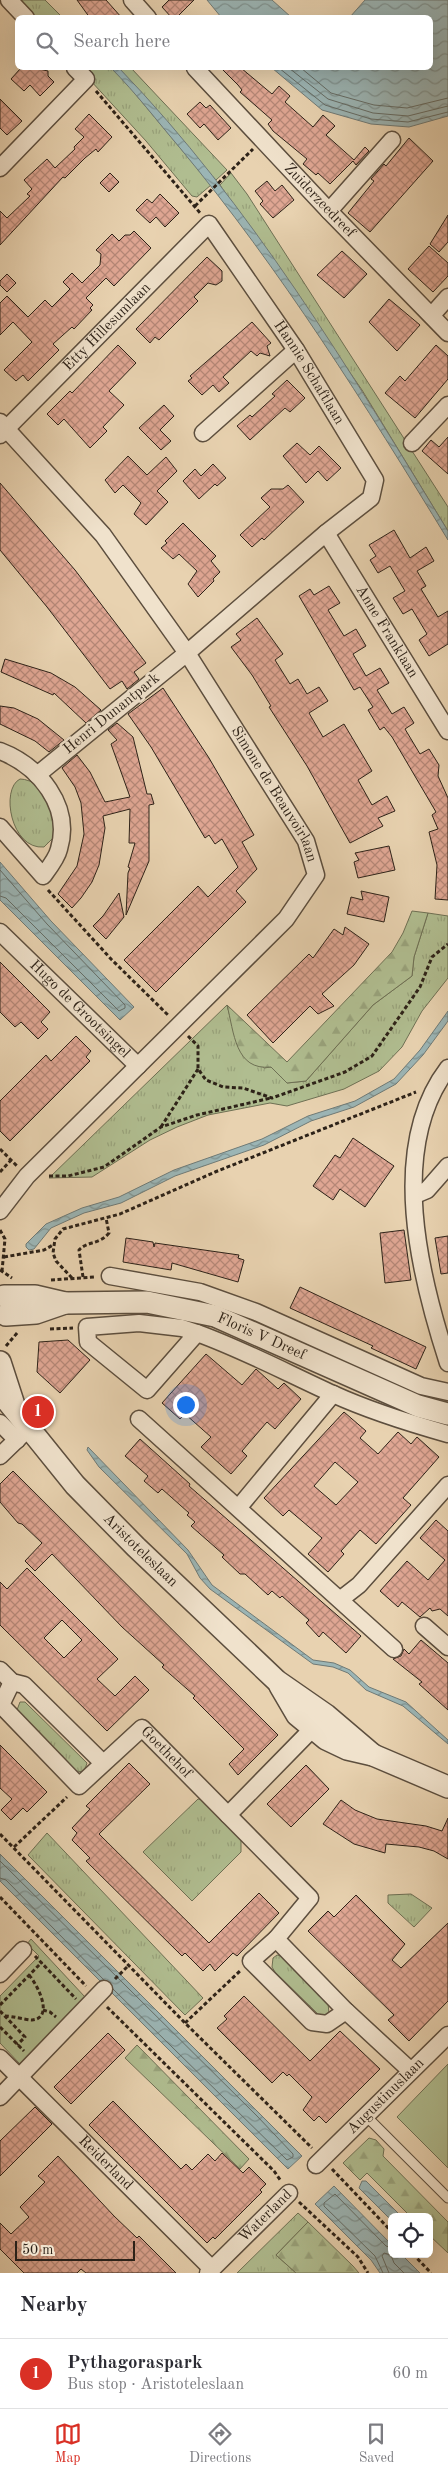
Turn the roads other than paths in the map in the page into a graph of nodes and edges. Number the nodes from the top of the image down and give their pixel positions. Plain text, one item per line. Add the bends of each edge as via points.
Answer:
1 (9, 0) edge
2 (132, 0) edge
3 (23, 15) edge
4 (145, 15) edge
5 (196, 70) edge
6 (80, 73) edge
7 (392, 140) dead end
8 (0, 168) edge
9 (329, 211) junction
10 (209, 224) joint
11 (448, 297) edge
12 (432, 316) junction
13 (448, 333) edge
14 (296, 350) junction
15 (448, 405) edge
16 (2, 429) edge
17 (203, 433) dead end
18 (412, 443) dead end
19 (326, 533) junction
20 (187, 653) junction
21 (448, 732) edge
22 (0, 751) edge
23 (37, 775) junction
24 (0, 827) edge
25 (0, 932) edge
26 (138, 1066) junction
27 (448, 1068) edge
28 (448, 1166) edge
29 (415, 1195) junction
30 (0, 1211) edge
31 (110, 1276) road end
32 (3, 1292) edge
33 (197, 1333) junction
34 (0, 1362) edge
35 (448, 1363) edge
36 (0, 1392) edge
37 (448, 1392) edge
38 (333, 1394) junction
39 (448, 1414) edge
40 (8, 1416) edge
41 (139, 1419) dead end
42 (23, 1433) junction
43 (448, 1434) edge
44 (0, 1456) edge
45 (448, 1485) edge
46 (238, 1507) junction
47 (341, 1599) junction
48 (424, 1626) dead end
49 (448, 1647) edge
50 (394, 1649) dead end
51 (0, 1670) edge
52 (12, 1682) junction
53 (319, 1722) junction
54 (103, 1763) junction
55 (448, 1787) edge
56 (228, 1815) junction
57 (276, 1939) junction
58 (23, 1950) dead end
59 (0, 1974) edge
60 (101, 1993) road end
61 (346, 2012) junction
62 (448, 2035) edge
63 (0, 2058) edge
64 (411, 2071) junction
65 (19, 2078) junction
66 (0, 2097) edge
67 (366, 2116) junction
68 (319, 2161) road end
69 (289, 2193) road end
70 (448, 2198) edge
71 (210, 2271) edge

1 - 3 street
2 - 4 street
5 - 9 street, Zuiderzeedreef
6 - 8 street
7 - 9 street
9 - 12 street, Zuiderzeedreef
10 - 14 street, Hannie Schaftlaan
10 - 16 street, Etty Hillesumlaan
11 - 12 street
12 - 13 street, Zuiderzeedreef
14 - 17 street
14 - 19 street, Hannie Schaftlaan via 375,480 371,498
15 - 18 street
16 - 20 street, Simone de Beauvoirlaan via 103,535
19 - 20 street, Hannie Schaftlaan
19 - 21 street, Anne Franklaan
20 - 23 street, Henri Dunantpark
20 - 26 street, Simone de Beauvoirlaan via 306,841 316,875 286,919
22 - 23 street
23 - 24 street via 53,793 63,828 59,851 44,876
25 - 26 street, Hugo de Grootsingel
26 - 30 street, Simone de Beauvoirlaan via 27,1176
27 - 29 street via 430,1098 418,1137 413,1170
28 - 29 street via 427,1190
29 - 35 street via 424,1277
31 - 37 street, Floris V Dreef via 208,1295 256,1312 421,1386
32 - 39 street, Floris V Dreef via 36,1313 65,1303 147,1302 215,1316 418,1406
33 - 33 street, Floris V Dreef via 139,1323 87,1327 88,1342 148,1390
33 - 38 street, Floris V Dreef via 237,1348
34 - 40 street, Aristoteleslaan
36 - 40 street, Aristoteleslaan
38 - 43 street, Floris V Dreef via 402,1422
38 - 46 street
40 - 42 street, Aristoteleslaan
41 - 46 street
42 - 44 street
42 - 53 street, Aristoteleslaan
45 - 47 street via 359,1585
46 - 47 street
47 - 50 street
48 - 49 street
51 - 52 street
52 - 54 street via 24,1685
52 - 54 street, Goethehof via 1,1705 78,1786
53 - 55 street, Aristoteleslaan via 373,1755
53 - 56 street
54 - 56 street, Goethehof via 142,1728
56 - 57 street, Goethehof via 310,1898
57 - 61 street
57 - 61 street via 251,1962 312,2022 327,2024
58 - 59 street
60 - 65 street
61 - 64 street
62 - 64 street, Augustinuslaan
63 - 65 street, Reiderland
64 - 67 street, Augustinuslaan
65 - 66 street
65 - 71 street, Reiderland
67 - 68 street, Augustinuslaan
67 - 70 lane
69 - 71 street, Waterland

